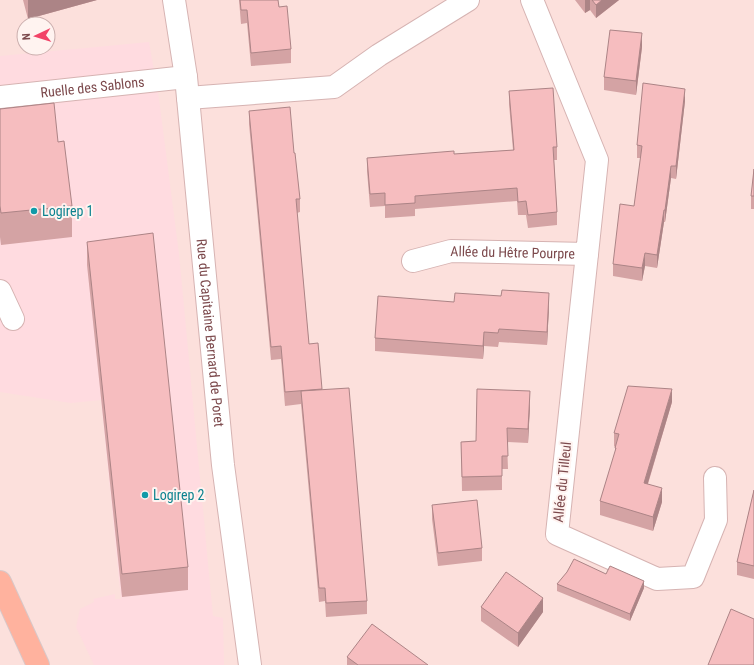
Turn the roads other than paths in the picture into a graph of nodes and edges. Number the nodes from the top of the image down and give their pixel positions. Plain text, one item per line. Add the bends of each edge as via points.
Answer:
1 (174, 0) edge
2 (468, 0) edge
3 (532, 0) edge
4 (187, 88) junction
5 (0, 97) edge
6 (587, 254) junction
7 (413, 261) dead end
8 (0, 291) edge
9 (13, 319) dead end
10 (715, 478) dead end
11 (0, 582) edge
12 (38, 665) edge
13 (250, 665) edge

1 - 4 street, Rue du Capitaine Bernard de Poret
2 - 4 street via 379,55 334,87
3 - 6 street, Allée du Hêtre Pourpre via 597,160
4 - 5 street, Ruelle des Sablons
4 - 13 street, Rue du Capitaine Bernard de Poret via 223,465
6 - 7 street, Allée du Hêtre Pourpre via 451,251
6 - 10 street, Allée du Tilleul via 557,534 658,579 693,577 716,520
8 - 9 street
11 - 12 main road

